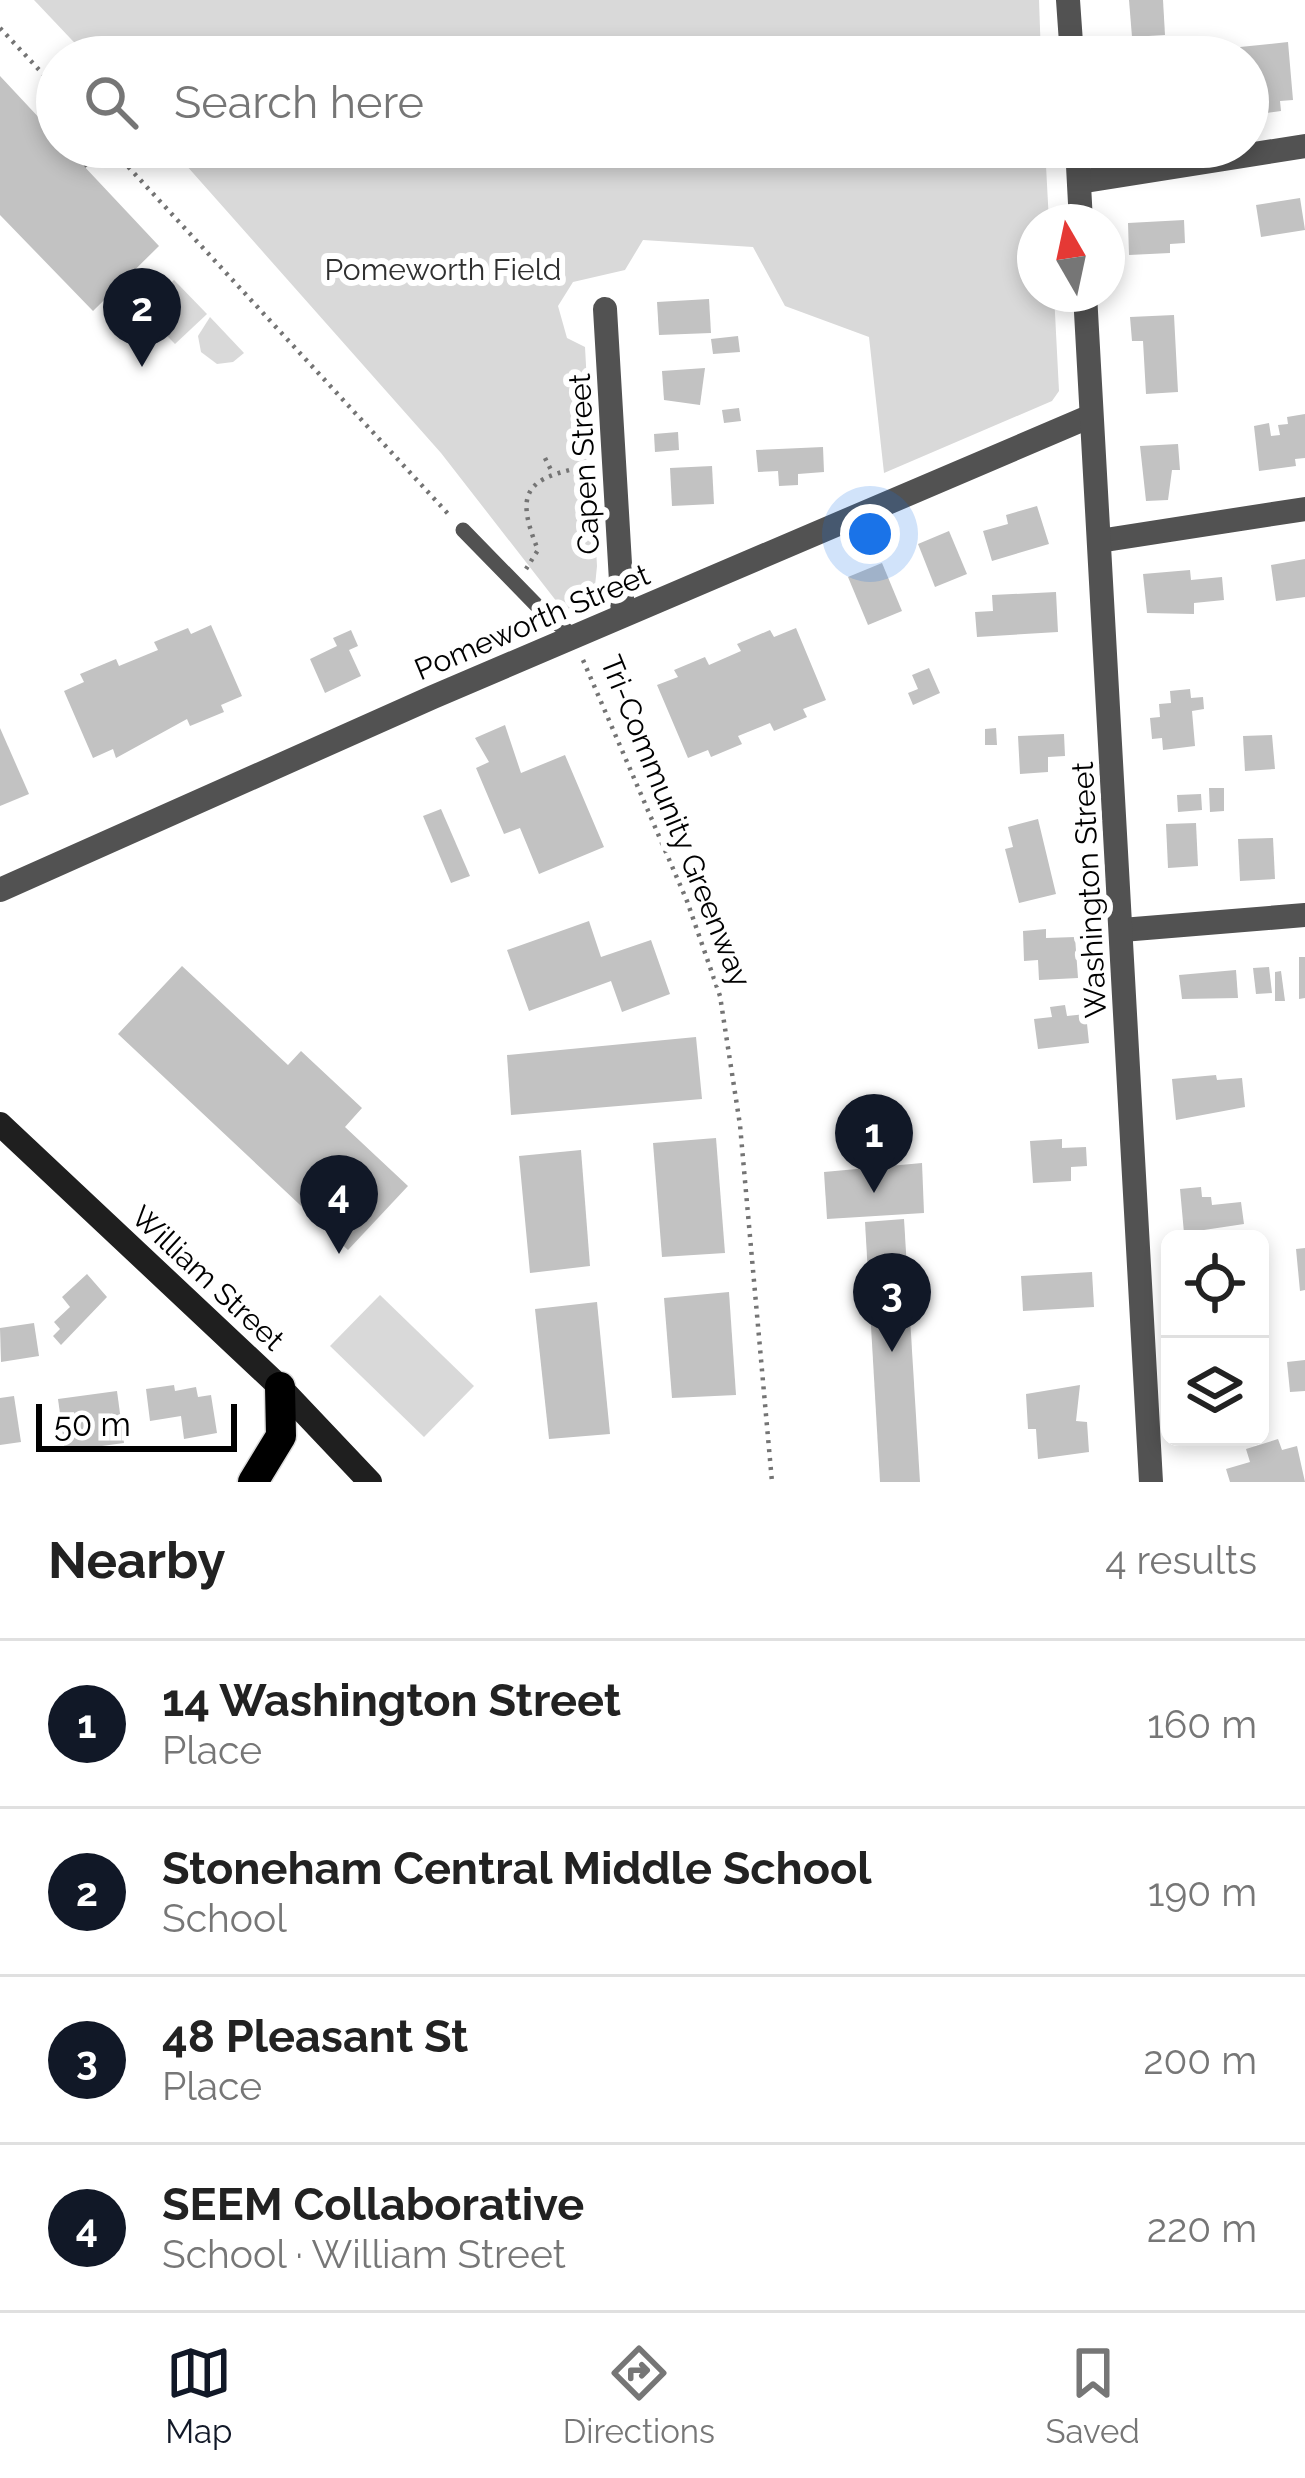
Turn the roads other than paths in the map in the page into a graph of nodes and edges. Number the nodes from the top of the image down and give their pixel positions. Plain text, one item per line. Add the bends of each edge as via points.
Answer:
1 (1068, 0) edge
2 (1071, 36) edge
3 (1305, 146) edge
4 (1269, 152) edge
5 (1078, 168) edge
6 (1167, 168) edge
7 (1079, 182) junction
8 (1080, 204) edge
9 (605, 309) dead end
10 (1086, 312) edge
11 (1091, 416) junction
12 (1305, 509) edge
13 (463, 530) road end
14 (1099, 541) junction
15 (623, 615) junction
16 (574, 636) junction
17 (0, 890) edge
18 (1305, 915) edge
19 (1122, 930) junction
20 (0, 1124) edge
21 (280, 1388) junction
22 (253, 1482) edge
23 (370, 1482) edge
24 (1151, 1482) edge

1 - 2 street
3 - 4 street
5 - 7 street
6 - 7 street
7 - 8 street
9 - 15 street, Capen Street
10 - 11 street, Washington Street
11 - 14 street, Washington Street
11 - 15 street, Pomeworth Street
12 - 14 street
13 - 16 lane, Tri-Community Greenway
14 - 19 street, Washington Street
15 - 16 street, Pomeworth Street
16 - 17 street, Pomeworth Street
18 - 19 street
19 - 24 street, Washington Street
20 - 21 main road, William Street
21 - 22 main road via 281,1436
21 - 23 main road, William Street

